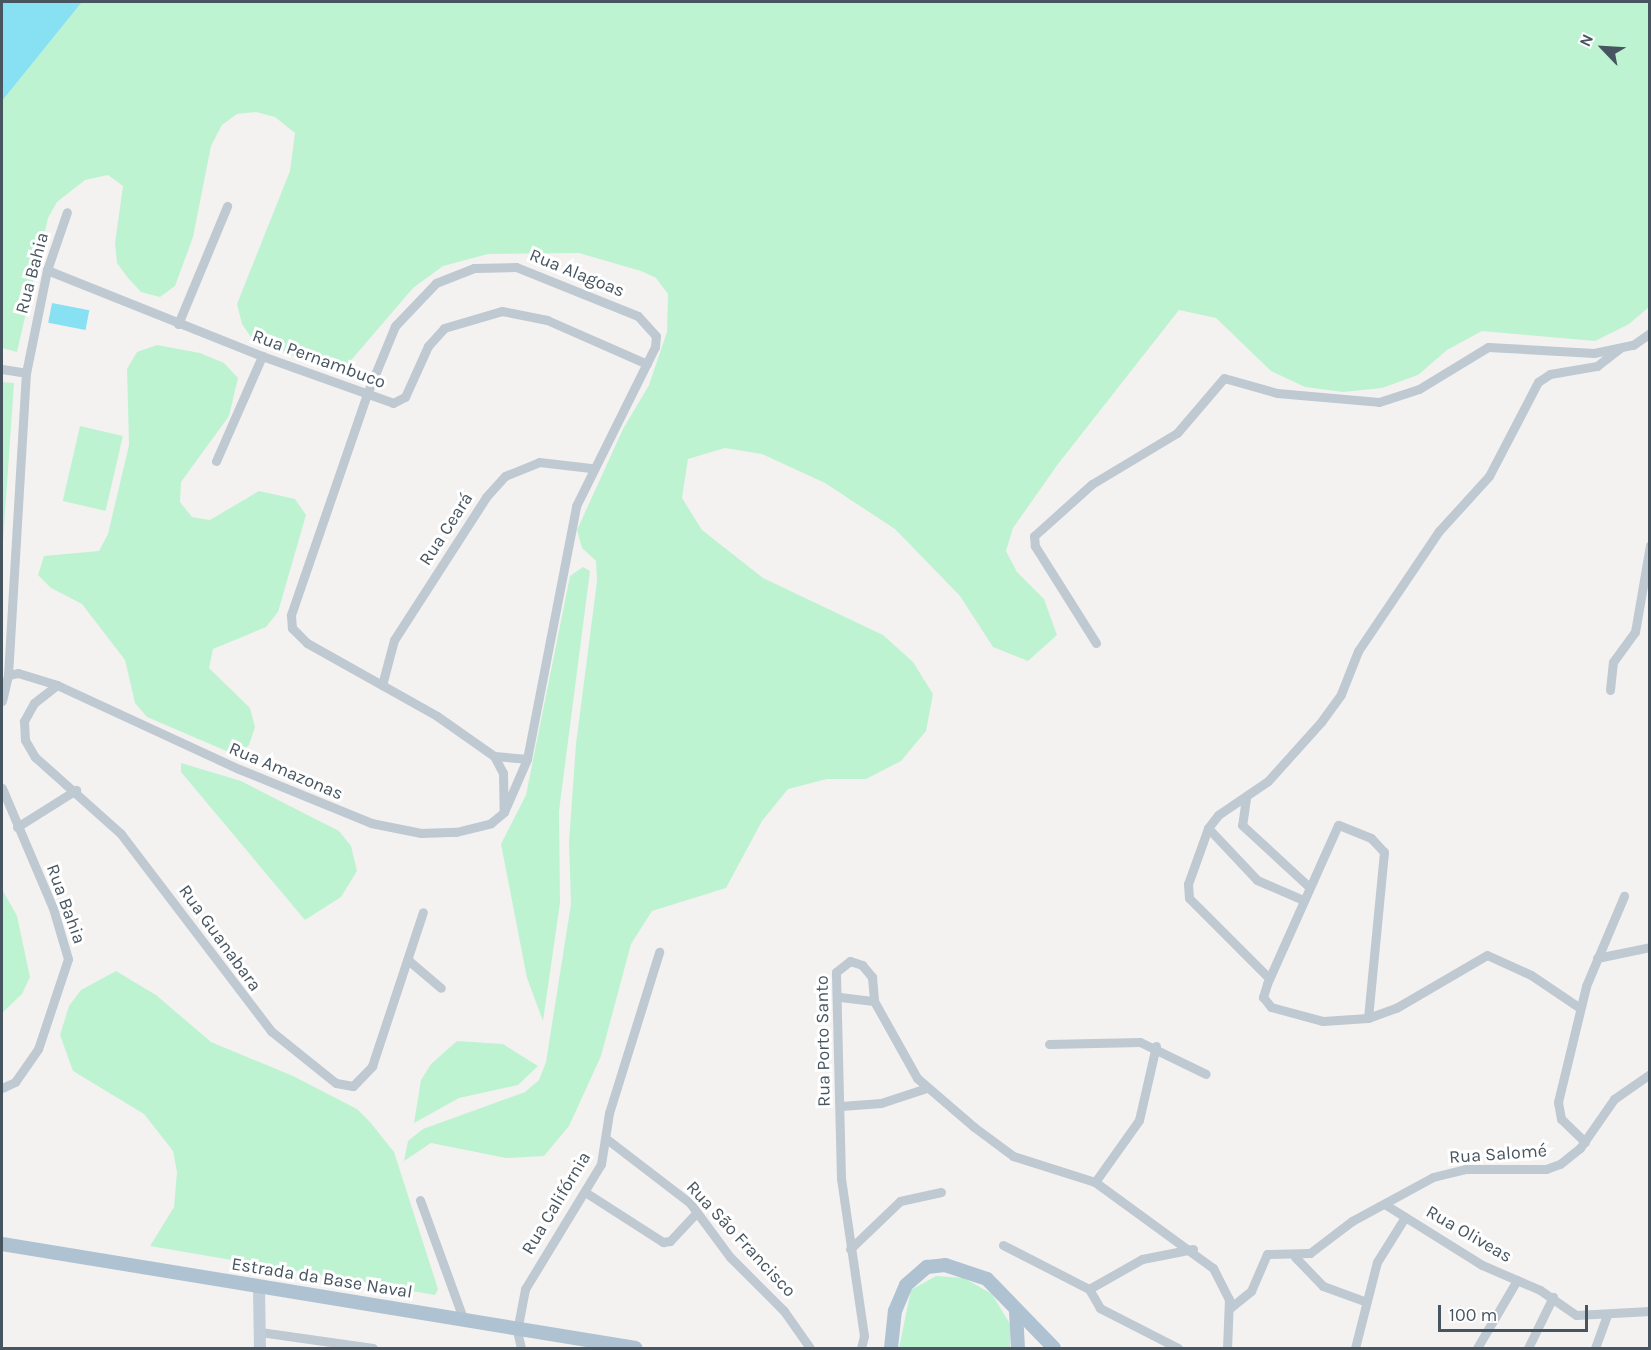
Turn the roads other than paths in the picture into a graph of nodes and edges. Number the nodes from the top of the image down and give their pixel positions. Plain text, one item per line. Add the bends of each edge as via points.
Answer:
1 (227, 206) dead end
2 (67, 212) dead end
3 (47, 270) junction
4 (178, 324) junction
5 (1650, 333) edge
6 (1620, 348) junction
7 (262, 356) junction
8 (647, 364) junction
9 (2, 369) edge
10 (26, 373) junction
11 (367, 394) junction
12 (216, 461) dead end
13 (591, 468) junction
14 (1650, 545) edge
15 (1096, 643) dead end
16 (8, 675) junction
17 (57, 685) junction
18 (382, 685) junction
19 (1610, 690) dead end
20 (2, 701) edge
21 (494, 756) junction
22 (527, 759) junction
23 (2, 788) edge
24 (76, 790) junction
25 (1246, 798) junction
26 (504, 813) junction
27 (17, 827) junction
28 (1208, 828) junction
29 (1308, 886) junction
30 (1624, 896) dead end
31 (1303, 900) junction
32 (423, 912) dead end
33 (1650, 946) edge
34 (659, 952) dead end
35 (1597, 958) junction
36 (408, 960) junction
37 (1269, 978) junction
38 (441, 988) dead end
39 (840, 997) junction
40 (874, 1001) junction
41 (1580, 1008) junction
42 (1368, 1018) junction
43 (1049, 1044) dead end
44 (1156, 1046) junction
45 (1206, 1074) dead end
46 (1650, 1074) edge
47 (2, 1088) edge
48 (927, 1088) junction
49 (841, 1106) junction
50 (608, 1140) junction
51 (1585, 1142) junction
52 (1095, 1182) junction
53 (585, 1192) junction
54 (941, 1192) dead end
55 (420, 1200) dead end
56 (1386, 1205) junction
57 (696, 1213) junction
58 (1405, 1216) junction
59 (2, 1244) edge
60 (1003, 1245) dead end
61 (850, 1249) junction
62 (1193, 1249) junction
63 (1295, 1257) junction
64 (1516, 1281) junction
65 (258, 1287) junction
66 (1089, 1289) junction
67 (1553, 1298) junction
68 (1364, 1301) junction
69 (1230, 1308) junction
70 (1016, 1311) junction
71 (1650, 1311) edge
72 (1607, 1315) junction
73 (464, 1321) junction
74 (517, 1331) junction
75 (260, 1332) junction
76 (260, 1348) edge
77 (373, 1348) edge
78 (521, 1348) edge
79 (636, 1348) edge
80 (810, 1348) edge
81 (861, 1348) edge
82 (891, 1348) edge
83 (1018, 1348) edge
84 (1054, 1348) edge
85 (1178, 1348) edge
86 (1227, 1348) edge
87 (1355, 1348) edge
88 (1477, 1348) edge
89 (1528, 1348) edge
90 (1595, 1348) edge

1 - 4 street
2 - 3 street, Rua Bahia
3 - 4 street, Rua Pernambuco
3 - 10 street, Rua Bahia
4 - 7 street, Rua Pernambuco
5 - 6 street
6 - 15 street via 1570,353 1496,345 1409,394 1379,402 1277,393 1224,378 1177,433 1092,484 1034,536 1035,546
6 - 25 street via 1598,366 1550,374 1538,382 1489,476 1439,531 1358,651 1341,694 1292,758
7 - 11 street, Rua Pernambuco
7 - 12 street
8 - 11 street, Rua Pernambuco via 547,320 502,311 444,328 428,346 402,400 393,403
8 - 11 street, Rua Alagoas via 656,336 638,316 516,267 493,266 436,283 422,292 395,326
8 - 13 street, Rua Alagoas
9 - 10 street
10 - 16 street, Rua Bahia
11 - 18 street, Rua Alagoas via 300,582 291,624 307,643
13 - 18 street, Rua Ceará via 539,462 505,476 486,497 394,640
13 - 22 street, Rua Alagoas via 571,524 561,596
14 - 19 street via 1635,632 1613,662
16 - 17 street, Rua Amazonas via 18,673
16 - 20 street, Rua Bahia
17 - 24 street, Rua Guanabara via 34,704 23,730 34,758
17 - 26 street, Rua Amazonas via 249,774 371,823 421,833 447,833 491,823
18 - 21 street, Rua Alagoas
21 - 22 street
21 - 26 street via 503,773
22 - 26 street
23 - 27 street, Rua Bahia
24 - 27 street
24 - 36 street, Rua Guanabara via 121,834 271,1031 336,1083 353,1086 372,1066
25 - 28 street via 1218,815
25 - 29 street via 1242,825
27 - 47 street, Rua Bahia via 53,908 68,959 38,1049 15,1082
28 - 31 street via 1257,880
28 - 37 street via 1188,884 1189,898
29 - 31 street
29 - 42 street via 1338,825 1371,838 1384,852
30 - 35 street
31 - 37 street
32 - 36 street
33 - 35 street
34 - 50 street, Rua Califórnia via 614,1093
35 - 41 street
36 - 38 street
37 - 42 street via 1264,1001 1282,1013 1323,1022
39 - 40 street
39 - 40 street, Rua Porto Santo via 838,967 850,961 866,967 872,977
39 - 49 street, Rua Porto Santo
40 - 48 street, Rua Porto Santo via 909,1066
41 - 42 street via 1515,965 1487,955 1396,1008
41 - 51 street via 1558,1108 1561,1119
43 - 44 street via 1111,1040
44 - 45 street
44 - 52 street via 1139,1120
46 - 51 street, Rua Salomé via 1614,1099
48 - 49 street via 881,1103
48 - 52 street, Rua Porto Santo via 1013,1156
49 - 61 street, Rua Porto Santo via 841,1179
50 - 53 street, Rua Califórnia
50 - 57 street, Rua São Francisco via 682,1196
51 - 56 street, Rua Salomé via 1560,1164 1546,1169 1485,1167 1448,1173 1414,1186
52 - 62 street, Rua Porto Santo
53 - 57 street via 663,1242 670,1241
53 - 74 street, Rua Califórnia via 525,1289
54 - 61 street via 900,1201
55 - 73 street
56 - 58 street, Rua Oliveas
56 - 63 street, Rua Salomé via 1352,1221 1310,1253
57 - 80 street, Rua São Francisco via 730,1257 775,1300
58 - 64 street, Rua Oliveas via 1482,1265
58 - 68 street via 1377,1262
59 - 65 main road, Estrada da Base Naval
60 - 66 street
61 - 81 street, Rua Porto Santo via 864,1336
62 - 66 street via 1142,1259
62 - 69 street, Rua Porto Santo via 1213,1268
63 - 68 street via 1323,1286
63 - 69 street, Rua Salomé via 1271,1253 1263,1258 1251,1291
64 - 67 street, Rua Oliveas
64 - 88 street
65 - 73 main road, Estrada da Base Naval
65 - 75 main road
66 - 85 street via 1100,1308
67 - 72 street, Rua Oliveas via 1576,1315
67 - 89 street
68 - 87 street
69 - 86 street, Rua Porto Santo
70 - 82 main road via 1005,1294 977,1273 945,1265 927,1267 913,1276 900,1297
70 - 83 main road
70 - 84 main road
71 - 72 street, Rua Oliveas
72 - 90 street
73 - 74 main road, Estrada da Base Naval
74 - 78 street
74 - 79 main road, Estrada da Base Naval
75 - 76 main road
75 - 77 street

